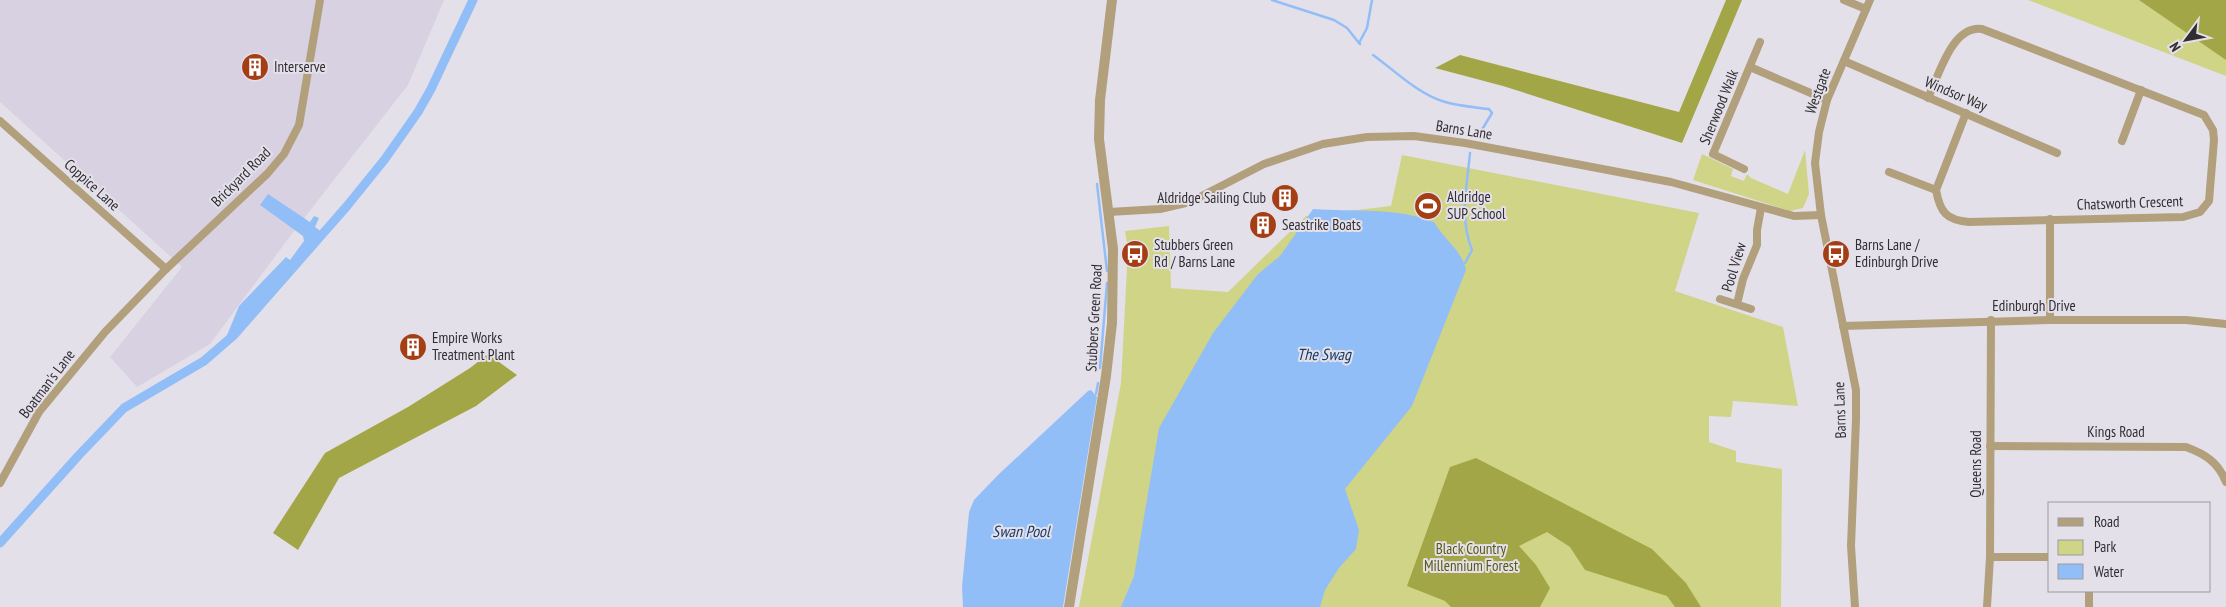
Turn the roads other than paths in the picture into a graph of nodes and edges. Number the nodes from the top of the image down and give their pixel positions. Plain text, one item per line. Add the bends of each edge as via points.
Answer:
1 (320, 0) edge
2 (1112, 0) edge
3 (1844, 0) edge
4 (1870, 0) edge
5 (1866, 10) junction
6 (1760, 42) dead end
7 (1844, 61) junction
8 (1750, 67) junction
9 (2141, 90) junction
10 (1928, 98) junction
11 (1828, 100) junction
12 (1966, 113) junction
13 (0, 122) edge
14 (2122, 141) dead end
15 (2057, 153) dead end
16 (1744, 169) dead end
17 (1889, 172) dead end
18 (1936, 190) junction
19 (1817, 196) joint
20 (1761, 208) junction
21 (1109, 212) junction
22 (1821, 215) junction
23 (2050, 219) junction
24 (166, 269) junction
25 (1720, 299) dead end
26 (1737, 304) junction
27 (1752, 309) dead end
28 (1991, 320) junction
29 (2050, 320) junction
30 (2226, 324) edge
31 (1843, 326) junction
32 (105, 332) joint
33 (1990, 446) junction
34 (2224, 470) edge
35 (2226, 482) edge
36 (0, 483) edge
37 (1990, 557) junction
38 (2048, 557) edge
39 (2088, 592) edge
40 (1069, 607) edge
41 (1855, 607) edge
42 (1987, 607) edge
43 (2090, 607) edge

1 - 24 street, Brickyard Road via 299,124 284,154
2 - 21 street, Stubbers Green Road via 1099,119
3 - 5 street
4 - 5 street, Westgate
5 - 7 street, Westgate
6 - 8 street, Sherwood Walk
7 - 10 street, Windsor Way
7 - 11 street, Westgate
8 - 11 street, Sherwood Walk
8 - 16 street, Sherwood Walk via 1713,154
9 - 10 street, Chatsworth Crescent via 1976,28 1964,32 1955,41
9 - 14 street
9 - 23 street, Chatsworth Crescent via 2198,112 2210,121 2214,140 2210,194 2205,208 2183,217
10 - 12 street, Windsor Way
11 - 19 street, Westgate via 1816,148
12 - 15 street, Windsor Way
12 - 18 street
13 - 24 street, Coppice Lane
17 - 18 street
18 - 23 street, Chatsworth Crescent via 1943,212 1954,221
19 - 22 street, Barns Lane
20 - 21 street, Barns Lane via 1663,181 1465,143 1389,136 1345,140 1290,154 1173,207
20 - 22 street, Barns Lane via 1794,216
20 - 26 street, Pool View via 1756,230 1757,245
21 - 40 street, Stubbers Green Road via 1112,323
22 - 31 street, Barns Lane
23 - 29 street
24 - 32 street, Brickyard Road
25 - 26 street, Pool View
26 - 27 street, Pool View
28 - 29 street, Edinburgh Drive
28 - 31 street, Edinburgh Drive
28 - 33 street, Queens Road
29 - 30 street, Edinburgh Drive via 2186,320
31 - 41 street, Barns Lane via 1857,403 1851,546
32 - 36 street, Boatman's Lane via 39,412
33 - 34 street, Kings Road via 2186,447 2200,452
33 - 37 street, Queens Road
34 - 35 street, Kings Road
37 - 38 street
37 - 42 street, Queens Road
39 - 43 street

